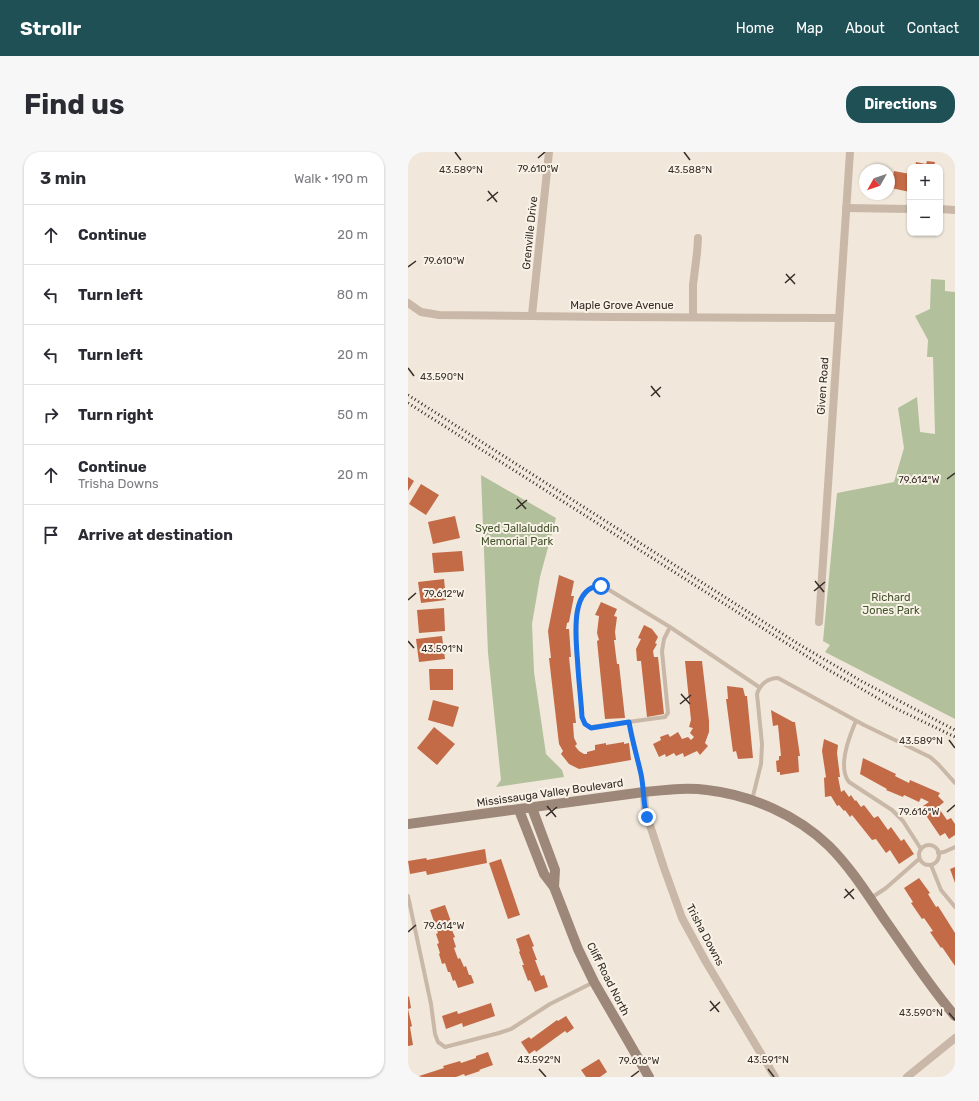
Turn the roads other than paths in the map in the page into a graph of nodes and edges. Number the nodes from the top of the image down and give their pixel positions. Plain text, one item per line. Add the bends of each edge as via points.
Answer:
1 (549, 152) edge
2 (850, 152) edge
3 (846, 208) junction
4 (907, 209) edge
5 (943, 209) edge
6 (955, 210) edge
7 (698, 238) dead end
8 (408, 303) edge
9 (532, 315) junction
10 (694, 317) junction
11 (838, 318) junction
12 (819, 622) dead end
13 (670, 627) junction
14 (759, 687) junction
15 (856, 721) junction
16 (629, 722) junction
17 (955, 783) edge
18 (644, 792) junction
19 (752, 800) junction
20 (532, 808) junction
21 (519, 810) junction
22 (408, 824) edge
23 (955, 847) edge
24 (921, 849) junction
25 (938, 853) junction
26 (920, 859) junction
27 (931, 865) junction
28 (554, 887) junction
29 (408, 896) edge
30 (871, 899) junction
31 (955, 907) edge
32 (594, 982) junction
33 (955, 1016) edge
34 (955, 1038) edge
35 (649, 1077) edge
36 (775, 1077) edge
37 (907, 1077) edge

1 - 9 street, Grenville Drive
2 - 3 street, Given Road
3 - 4 street
3 - 11 street, Given Road
5 - 6 street
7 - 10 street via 693,285
8 - 9 street, Maple Grove Avenue via 421,312 439,315
9 - 10 street, Maple Grove Avenue
10 - 11 street, Maple Grove Avenue
11 - 12 street, Given Road
13 - 14 lane
13 - 16 lane via 662,651 668,713 665,717
13 - 16 lane via 601,586 587,590 582,596 575,627 582,717 585,724 591,728
14 - 15 lane via 772,678 778,678
14 - 19 lane via 757,694 762,744 761,764
15 - 17 lane via 930,757
15 - 24 lane via 848,740 845,778 892,810 903,821
16 - 18 lane
18 - 19 street, Mississauga Valley Boulevard via 706,790 734,794
18 - 20 street, Mississauga Valley Boulevard
18 - 36 street, Trisha Downs via 647,817 682,918
19 - 30 street, Mississauga Valley Boulevard via 806,827 852,871
20 - 21 street, Mississauga Valley Boulevard
20 - 28 street, Cliff Road North via 555,870
21 - 22 street, Mississauga Valley Boulevard
21 - 28 street, Cliff Road North via 544,874
23 - 25 lane
24 - 25 lane via 927,845 933,846
24 - 26 lane via 918,854
25 - 27 lane via 936,862
26 - 27 lane via 924,865
26 - 30 lane
27 - 31 lane via 941,890
28 - 32 street, Cliff Road North
29 - 32 lane via 435,1034 438,1042 444,1046 511,1029 550,1004
30 - 33 street, Mississauga Valley Boulevard
32 - 35 street, Cliff Road North
34 - 37 street

